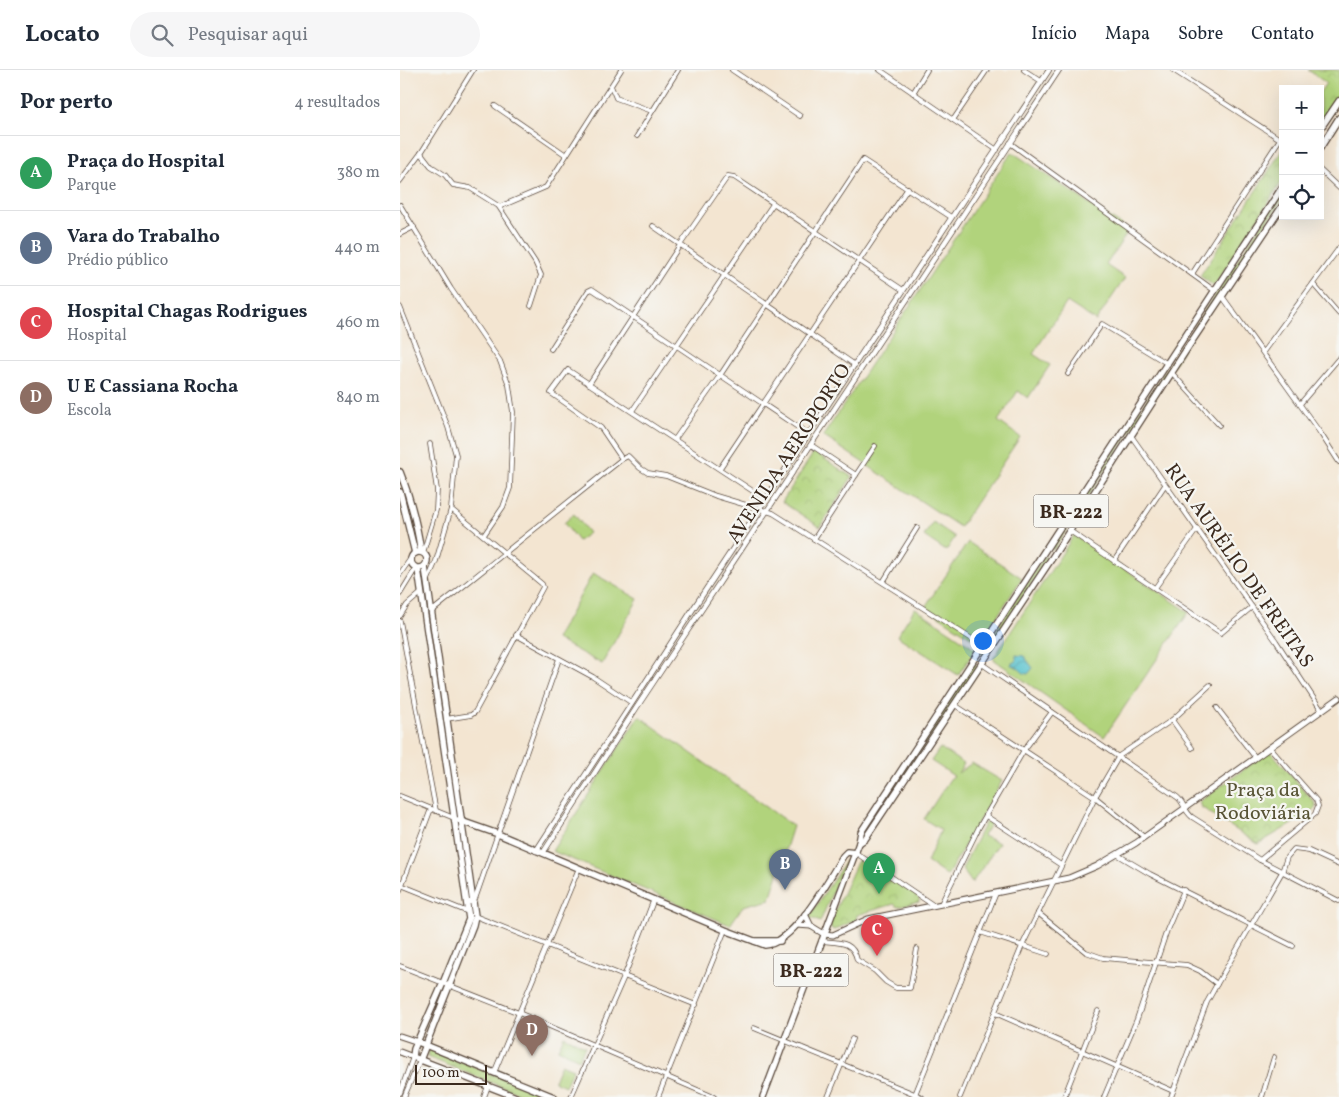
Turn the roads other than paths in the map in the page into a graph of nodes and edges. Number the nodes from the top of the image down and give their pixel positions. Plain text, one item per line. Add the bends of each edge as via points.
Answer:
1 (473, 70) edge
2 (621, 70) edge
3 (678, 70) edge
4 (732, 70) edge
5 (744, 70) edge
6 (880, 70) edge
7 (927, 70) edge
8 (987, 70) edge
9 (1024, 70) edge
10 (1049, 70) edge
11 (1059, 70) edge
12 (1173, 70) edge
13 (741, 76) junction
14 (1041, 81) junction
15 (611, 86) junction
16 (913, 92) junction
17 (1339, 101) edge
18 (494, 106) dead end
19 (652, 111) junction
20 (800, 116) dead end
21 (1339, 118) edge
22 (953, 120) junction
23 (1324, 123) edge
24 (637, 136) dead end
25 (1279, 139) edge
26 (1324, 142) edge
27 (1010, 143) junction
28 (1279, 143) edge
29 (997, 150) junction
30 (421, 153) junction
31 (566, 155) junction
32 (1324, 174) edge
33 (400, 182) edge
34 (908, 188) junction
35 (1339, 188) edge
36 (1279, 192) edge
37 (773, 204) junction
38 (400, 205) edge
39 (499, 207) junction
40 (1279, 211) edge
41 (951, 216) junction
42 (414, 226) junction
43 (653, 226) dead end
44 (816, 232) junction
45 (400, 234) edge
46 (680, 244) junction
47 (1339, 248) edge
48 (859, 260) junction
49 (1192, 274) junction
50 (725, 276) junction
51 (1313, 284) junction
52 (903, 290) junction
53 (1215, 291) junction
54 (1222, 296) junction
55 (767, 304) junction
56 (531, 306) dead end
57 (400, 307) edge
58 (401, 314) edge
59 (1339, 314) edge
60 (635, 316) junction
61 (810, 334) junction
62 (1186, 336) junction
63 (1192, 341) junction
64 (677, 345) junction
65 (551, 349) dead end
66 (1263, 352) junction
67 (1339, 358) edge
68 (1168, 364) junction
69 (855, 365) junction
70 (1172, 373) junction
71 (720, 374) junction
72 (1068, 374) dead end
73 (590, 384) junction
74 (763, 403) junction
75 (1300, 404) junction
76 (632, 411) junction
77 (1218, 425) dead end
78 (808, 434) junction
79 (1132, 437) junction
80 (675, 440) junction
81 (430, 444) dead end
82 (811, 445) junction
83 (875, 446) dead end
84 (622, 458) junction
85 (1339, 462) edge
86 (720, 468) junction
87 (400, 472) edge
88 (856, 475) junction
89 (1165, 485) junction
90 (400, 492) edge
91 (765, 499) junction
92 (760, 508) junction
93 (451, 509) junction
94 (768, 510) junction
95 (917, 528) dead end
96 (1197, 529) junction
97 (1070, 531) junction
98 (484, 535) junction
99 (814, 539) junction
100 (504, 552) junction
101 (1045, 552) junction
102 (418, 554) junction
103 (1052, 558) junction
104 (1114, 561) junction
105 (425, 567) junction
106 (417, 568) junction
107 (400, 574) edge
108 (883, 582) junction
109 (426, 584) junction
110 (1155, 588) junction
111 (400, 594) edge
112 (421, 594) junction
113 (1252, 607) junction
114 (431, 612) junction
115 (400, 616) edge
116 (400, 621) edge
117 (516, 635) junction
118 (983, 646) junction
119 (559, 659) junction
120 (982, 664) junction
121 (1210, 686) dead end
122 (1339, 698) edge
123 (632, 703) junction
124 (955, 705) junction
125 (1217, 708) dead end
126 (1322, 711) junction
127 (1052, 712) junction
128 (446, 719) junction
129 (1172, 720) junction
130 (1192, 748) dead end
131 (1270, 748) junction
132 (1024, 750) junction
133 (1120, 756) junction
134 (1255, 757) junction
135 (400, 796) edge
136 (1095, 797) junction
137 (1184, 809) junction
138 (434, 810) junction
139 (986, 816) junction
140 (454, 818) junction
141 (461, 821) junction
142 (498, 834) junction
143 (1144, 837) junction
144 (862, 838) junction
145 (536, 850) junction
146 (543, 853) junction
147 (856, 853) junction
148 (1118, 855) junction
149 (1260, 860) junction
150 (1061, 865) junction
151 (1339, 865) edge
152 (579, 868) junction
153 (1282, 872) junction
154 (470, 878) junction
155 (463, 880) junction
156 (1053, 882) junction
157 (401, 887) edge
158 (1184, 890) junction
159 (996, 893) junction
160 (654, 899) junction
161 (1339, 901) edge
162 (471, 902) junction
163 (941, 904) junction
164 (933, 905) junction
165 (468, 912) junction
166 (1038, 913) junction
167 (805, 914) junction
168 (475, 916) junction
169 (797, 925) junction
170 (1252, 925) junction
171 (812, 926) junction
172 (725, 930) junction
173 (467, 932) junction
174 (980, 932) junction
175 (824, 934) junction
176 (821, 941) junction
177 (547, 944) junction
178 (1022, 946) junction
179 (1293, 946) dead end
180 (917, 949) dead end
181 (1048, 954) dead end
182 (1157, 962) junction
183 (400, 966) edge
184 (624, 977) junction
185 (443, 983) junction
186 (1216, 984) junction
187 (450, 985) junction
188 (696, 1006) junction
189 (1098, 1011) dead end
190 (519, 1013) junction
191 (995, 1013) junction
192 (754, 1028) dead end
193 (400, 1036) edge
194 (785, 1039) junction
195 (852, 1039) dead end
196 (418, 1042) junction
197 (426, 1046) junction
198 (594, 1046) junction
199 (1082, 1050) junction
200 (400, 1052) edge
201 (413, 1057) junction
202 (1274, 1057) dead end
203 (420, 1060) junction
204 (842, 1063) junction
205 (1116, 1065) junction
206 (494, 1073) junction
207 (667, 1075) junction
208 (488, 1086) junction
209 (1174, 1091) junction
210 (400, 1093) edge
211 (914, 1096) edge
212 (404, 1097) edge
213 (484, 1097) edge
214 (516, 1097) edge
215 (554, 1097) edge
216 (571, 1097) edge
217 (658, 1097) edge
218 (714, 1097) edge
219 (763, 1097) edge
220 (828, 1097) edge
221 (922, 1097) edge
222 (960, 1097) edge
223 (1064, 1097) edge
224 (1104, 1097) edge
225 (1171, 1097) edge
226 (1262, 1097) edge

1 - 30 street
2 - 15 street
3 - 19 street
4 - 13 street
5 - 13 street
6 - 16 street
7 - 16 street
8 - 22 street
9 - 14 street
10 - 14 street, AVENIDA AEROPORTO
11 - 27 street, AVENIDA AEROPORTO
12 - 25 street
13 - 20 street
14 - 29 street, AVENIDA AEROPORTO
15 - 19 street via 616,98
15 - 31 street
16 - 22 street
17 - 23 main road
18 - 31 street
19 - 24 street
21 - 26 main road
22 - 29 street
27 - 49 street
27 - 82 street, AVENIDA AEROPORTO
28 - 49 street
29 - 41 street, AVENIDA AEROPORTO
30 - 33 street
30 - 39 street via 453,185 470,188
31 - 39 street via 546,187
32 - 35 street
34 - 41 street
34 - 44 street via 863,160
34 - 48 street
36 - 53 main road, BR-222
37 - 44 street
37 - 46 street via 728,176
37 - 50 street
38 - 42 street
39 - 56 street via 541,275
40 - 54 main road, BR-222
41 - 52 street, AVENIDA AEROPORTO
42 - 45 street
42 - 98 street via 451,289 500,361 509,385 513,412 511,480 504,507
43 - 46 street
44 - 48 street
44 - 55 street
46 - 50 street
46 - 60 street
47 - 51 street
48 - 52 street
48 - 61 street
49 - 53 street
50 - 55 street
50 - 64 street
51 - 59 street
51 - 66 street
52 - 69 street, AVENIDA AEROPORTO
53 - 62 main road, BR-222
54 - 63 main road, BR-222
54 - 66 street
55 - 61 street
55 - 71 street
57 - 58 street
58 - 93 street via 455,447
60 - 64 street
60 - 65 street via 591,288
60 - 73 street
61 - 69 street
61 - 74 street
62 - 63 main road
62 - 68 main road, BR-222
63 - 70 main road, BR-222
64 - 71 street
64 - 76 street
66 - 75 street
67 - 75 street
68 - 72 street via 1102,324
68 - 101 main road, BR-222
69 - 78 street, AVENIDA AEROPORTO
70 - 77 street
70 - 79 main road, BR-222
71 - 74 street
71 - 80 street
73 - 76 street
73 - 84 street via 568,370 551,393 601,428
74 - 78 street
74 - 86 street
75 - 85 street
76 - 80 street
78 - 91 street, AVENIDA AEROPORTO
79 - 89 street, RUA AURÉLIO DE FREITAS
79 - 97 main road, BR-222
80 - 86 street
81 - 102 street via 437,490 436,510
82 - 88 street
82 - 94 street, AVENIDA AEROPORTO
83 - 88 street
84 - 92 street via 628,456 648,474 666,476 716,496
84 - 100 street
86 - 91 street
87 - 102 main road via 418,533
88 - 99 street
89 - 96 street, RUA AURÉLIO DE FREITAS
89 - 104 street
90 - 102 main road
91 - 92 street, AVENIDA AEROPORTO
92 - 94 street
92 - 123 street, AVENIDA AEROPORTO
93 - 98 street
93 - 109 street
94 - 99 street
94 - 146 street, AVENIDA AEROPORTO
95 - 108 street
96 - 110 street
96 - 113 street, RUA AURÉLIO DE FREITAS
97 - 103 main road, BR-222
97 - 104 street
98 - 100 street
99 - 108 street
100 - 114 street
100 - 117 street via 542,584 543,589
101 - 103 main road
101 - 118 main road, BR-222
102 - 105 main road via 428,558
102 - 106 main road via 411,563
102 - 107 street
103 - 120 main road, BR-222
104 - 110 street
105 - 106 main road
105 - 109 main road
106 - 111 street
106 - 112 main road
108 - 118 street
109 - 114 main road
110 - 113 street via 1221,633
112 - 115 street via 407,605
112 - 140 main road
113 - 126 street, RUA AURÉLIO DE FREITAS
114 - 128 main road
116 - 138 street
117 - 119 street
117 - 128 street via 475,712
118 - 144 main road, BR-222
119 - 123 street
119 - 142 street
120 - 124 main road, BR-222
120 - 127 street
121 - 129 street
122 - 126 main road
123 - 145 street, AVENIDA AEROPORTO
124 - 132 street
124 - 144 main road, BR-222
125 - 134 street
126 - 131 main road
127 - 132 street
127 - 133 street
128 - 141 main road
129 - 130 street
129 - 133 street
131 - 134 main road
131 - 149 street via 1318,806 1315,814
132 - 136 street
132 - 139 street
133 - 136 street
133 - 137 street via 1181,800
134 - 137 main road
135 - 138 street
136 - 143 street
136 - 150 street
137 - 143 main road
137 - 149 street via 1192,818
138 - 140 street
138 - 157 street
139 - 150 street
139 - 163 street
140 - 141 main road
140 - 155 main road
141 - 142 main road
141 - 154 main road
142 - 145 main road
142 - 162 street
143 - 148 main road
144 - 147 main road, BR-222
145 - 146 main road
146 - 152 main road
147 - 164 street
147 - 167 main road via 844,854
147 - 175 main road, BR-222
148 - 156 main road via 1087,871
148 - 158 street
149 - 153 street
150 - 156 street
151 - 153 street via 1309,850 1294,849 1287,857
152 - 160 main road
152 - 177 street
153 - 161 street
153 - 170 street
154 - 155 main road
154 - 162 main road
155 - 162 main road
156 - 159 main road
156 - 166 street
157 - 165 street
158 - 170 street
158 - 182 street
159 - 163 main road
159 - 174 street
160 - 172 main road
160 - 184 street
162 - 165 main road
162 - 168 main road
163 - 164 main road
164 - 175 main road via 868,919 833,935
165 - 173 main road
166 - 178 street
166 - 182 street via 1086,952 1103,958
167 - 169 main road
167 - 171 main road
168 - 173 main road
168 - 177 street
169 - 171 main road
169 - 172 main road via 780,941 755,941
170 - 179 street
170 - 186 street
171 - 175 main road
172 - 188 street
173 - 185 main road
173 - 187 main road
174 - 178 street
174 - 211 street
175 - 176 main road, BR-222
176 - 180 street via 842,943 853,948 857,960 896,988 910,988
176 - 194 main road, BR-222
177 - 184 street
177 - 190 street
178 - 181 street
178 - 191 street
182 - 186 street via 1187,965
182 - 205 street
183 - 185 street
184 - 188 street
184 - 198 street
185 - 187 street
185 - 196 main road
186 - 209 street
187 - 190 street
187 - 197 main road
188 - 207 street
189 - 199 street
190 - 198 street
190 - 206 street
191 - 199 street
191 - 222 street
192 - 194 street
193 - 196 main road
194 - 204 street
194 - 219 main road, BR-222
195 - 204 street
196 - 197 main road
196 - 201 main road
197 - 203 main road
197 - 206 main road
198 - 207 street
198 - 216 street
199 - 205 street
199 - 223 street
200 - 201 main road
201 - 203 main road
201 - 210 street
202 - 226 street
203 - 208 main road
203 - 212 street
204 - 211 street
204 - 220 street
205 - 209 street
205 - 224 street
206 - 215 main road
207 - 217 street
207 - 218 street
208 - 213 street
208 - 214 main road
209 - 225 street
211 - 221 street

